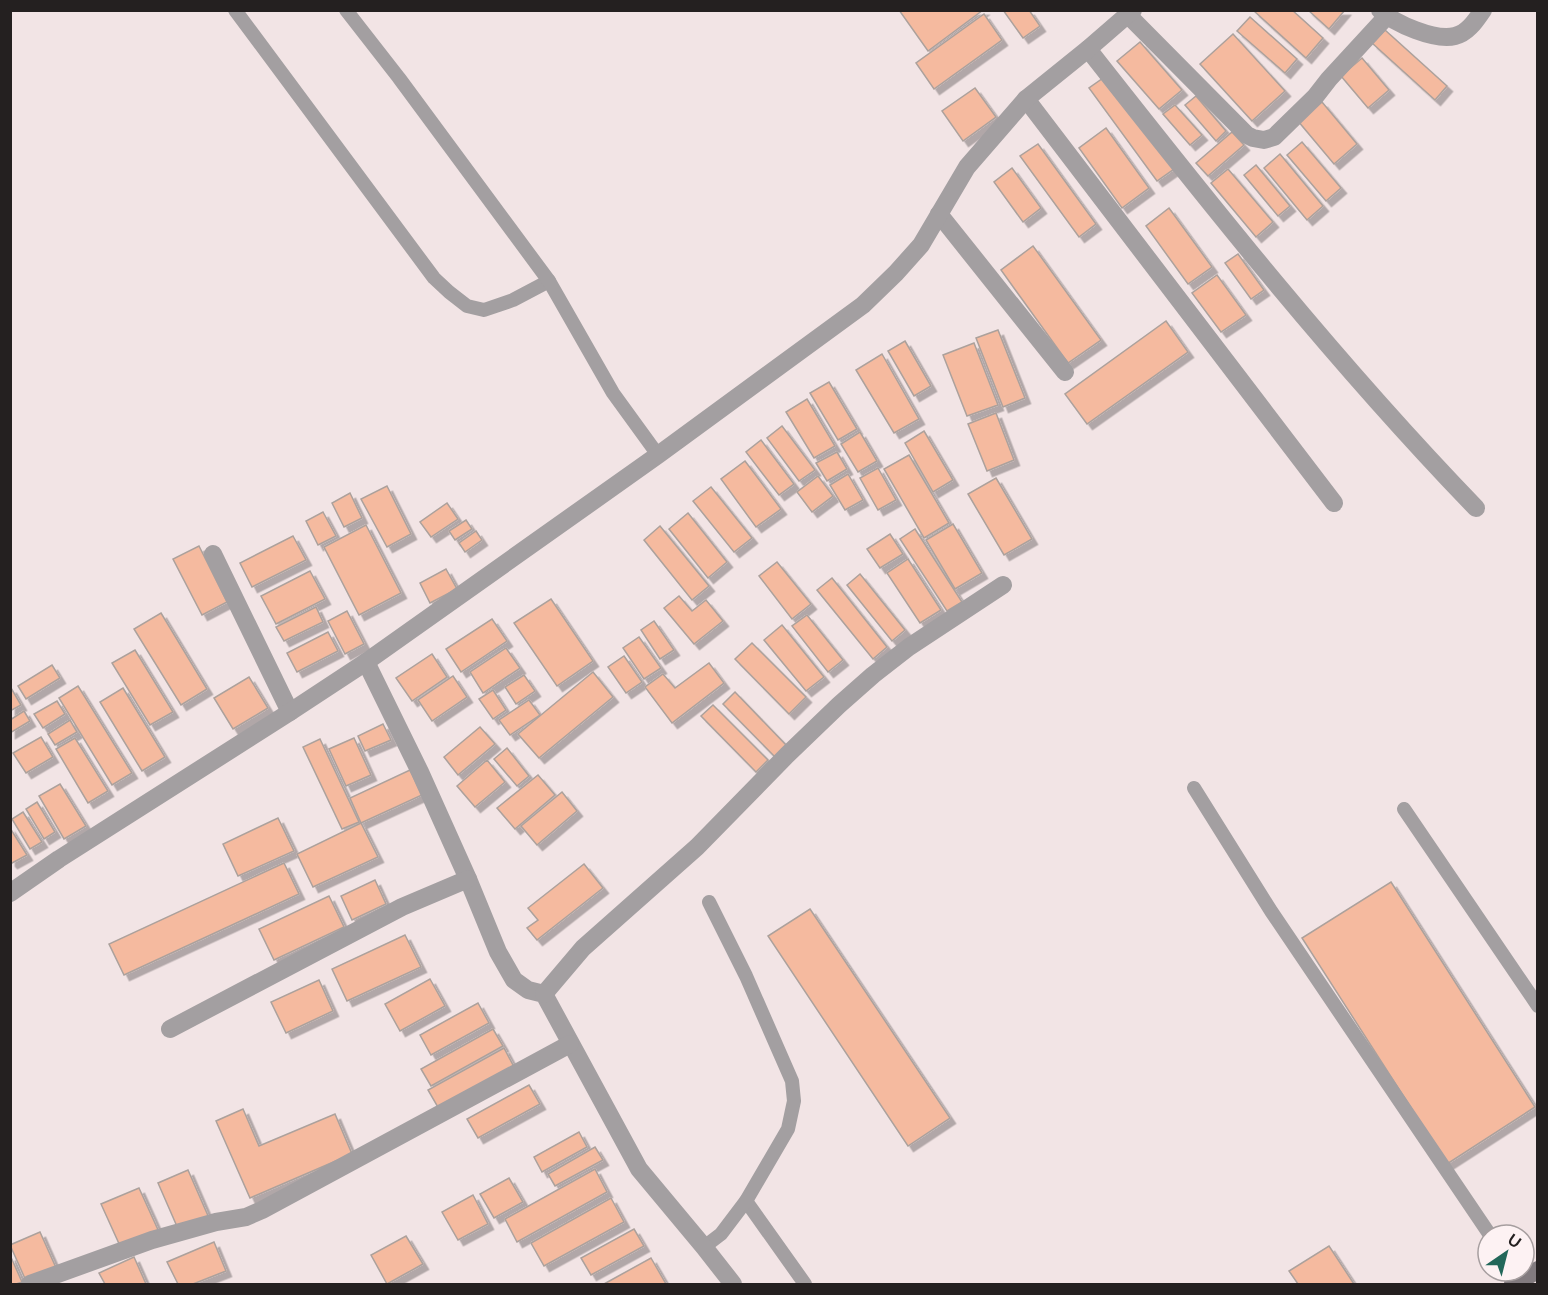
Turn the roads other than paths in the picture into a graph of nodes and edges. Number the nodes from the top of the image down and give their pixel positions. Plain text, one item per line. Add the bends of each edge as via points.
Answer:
1 (235, 10) edge
2 (346, 10) edge
3 (1483, 10) edge
4 (1131, 13) edge
5 (1383, 13) edge
6 (1088, 49) junction
7 (1026, 99) junction
8 (939, 214) junction
9 (549, 281) junction
10 (1065, 372) dead end
11 (658, 455) junction
12 (1334, 504) dead end
13 (1476, 508) dead end
14 (213, 554) dead end
15 (1003, 585) dead end
16 (366, 662) junction
17 (290, 712) junction
18 (1194, 788) dead end
19 (1404, 808) dead end
20 (468, 879) junction
21 (10, 893) edge
22 (709, 902) dead end
23 (544, 994) junction
24 (1538, 1006) edge
25 (170, 1029) dead end
26 (570, 1044) junction
27 (746, 1201) junction
28 (1482, 1223) edge
29 (704, 1247) junction
30 (30, 1284) edge
31 (733, 1284) edge
32 (805, 1284) edge

1 - 9 lane via 448,292 467,306 484,309 513,300
2 - 9 lane
3 - 5 street via 1467,30 1456,36 1412,29
4 - 5 street via 1247,135 1264,140 1274,137 1315,97
4 - 6 street
6 - 7 street
6 - 13 street via 1285,294
7 - 8 street via 967,167
7 - 12 street
8 - 10 street
8 - 11 street via 921,245 863,305
9 - 11 lane via 612,393
11 - 16 street
14 - 17 street
15 - 23 street via 909,647 839,705 697,847 583,948
16 - 17 street
16 - 20 street
17 - 21 street
18 - 28 lane via 1271,911
19 - 24 lane
20 - 23 street via 514,980 528,990
20 - 25 street via 402,907
22 - 27 lane via 792,1081 794,1101 788,1129
23 - 26 street
26 - 29 street via 639,1169
26 - 30 street via 262,1210 152,1240
27 - 29 lane via 721,1234
27 - 32 lane
29 - 31 street

